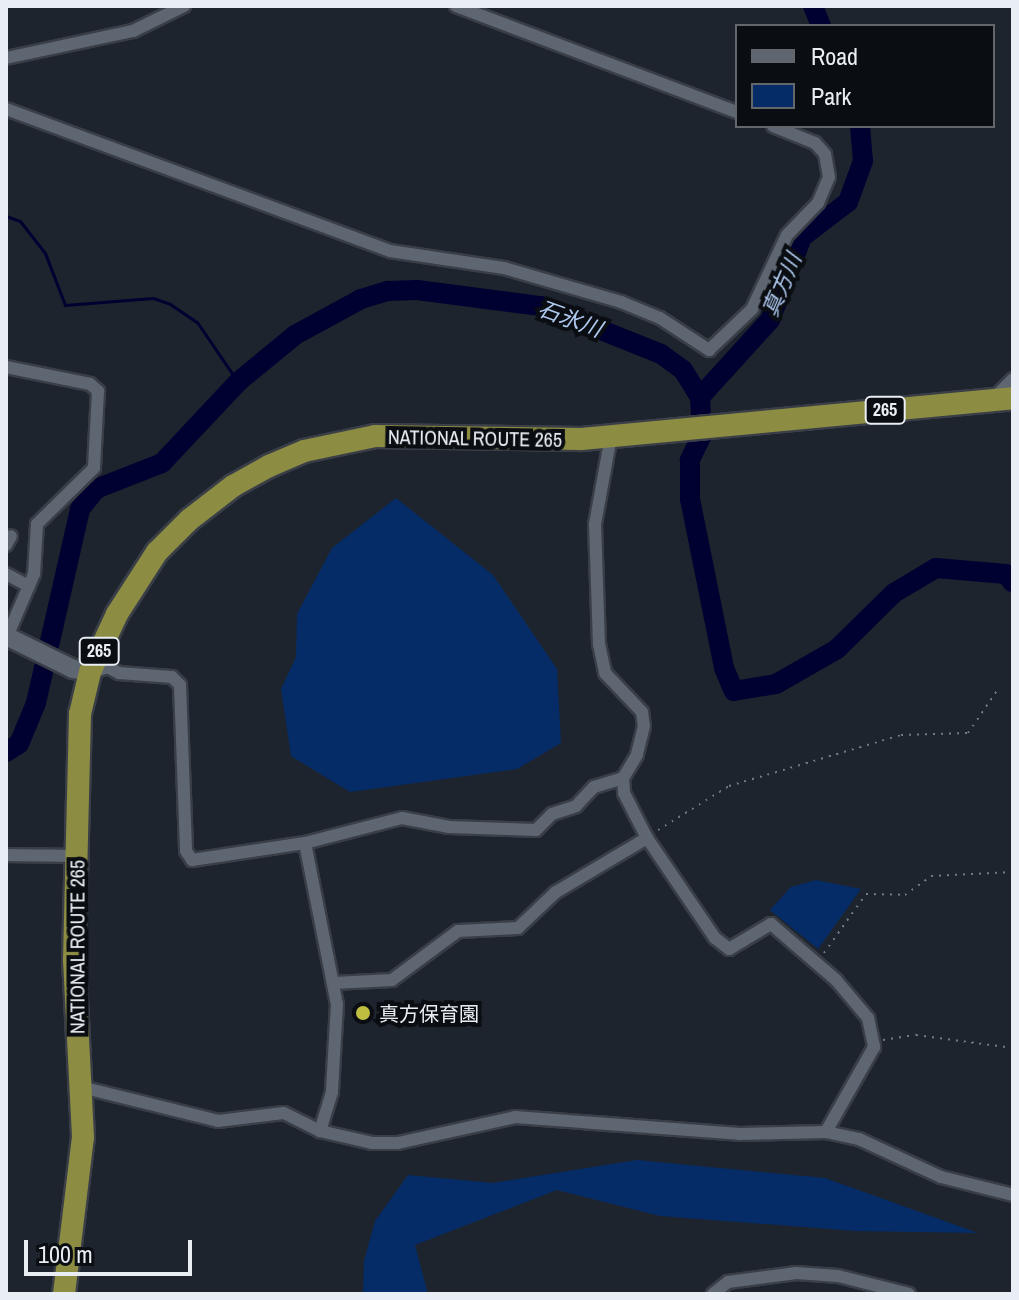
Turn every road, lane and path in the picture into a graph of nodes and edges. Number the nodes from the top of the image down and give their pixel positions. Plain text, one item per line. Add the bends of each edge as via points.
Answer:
1 (184, 6) edge
2 (456, 6) edge
3 (6, 58) edge
4 (6, 109) edge
5 (735, 111) edge
6 (778, 128) edge
7 (6, 367) edge
8 (1013, 379) edge
9 (1002, 399) edge
10 (611, 436) junction
11 (6, 574) edge
12 (29, 586) junction
13 (8, 637) edge
14 (82, 671) junction
15 (996, 692) dead end
16 (623, 778) junction
17 (647, 838) junction
18 (305, 843) junction
19 (6, 855) edge
20 (77, 856) junction
21 (1013, 872) edge
22 (816, 963) junction
23 (334, 983) junction
24 (874, 1042) junction
25 (1013, 1048) edge
26 (81, 1087) junction
27 (320, 1131) junction
28 (826, 1132) junction
29 (1013, 1195) edge
30 (64, 1294) edge
31 (713, 1294) edge
32 (909, 1294) edge

1 - 3 street via 133,31
2 - 5 street
4 - 6 street via 390,251 504,268 621,302 660,318 709,350 752,309 787,235 818,203 829,177 825,154 815,143
7 - 12 street via 90,384 98,391 94,468 37,524 37,559
8 - 9 street
9 - 10 highway, NATIONAL ROUTE 265 / 265
10 - 14 highway, NATIONAL ROUTE 265 / 265 via 529,442 375,436 304,451 269,466 233,486 157,552
10 - 16 street via 595,524 599,644 605,673 642,712 644,726 637,755
11 - 12 street
12 - 13 street
13 - 14 main road
14 - 18 street via 108,667 119,673 172,677 180,685 186,851 192,860
14 - 20 highway, NATIONAL ROUTE 265 / 265
15 - 17 path via 968,733 901,735 729,786
16 - 17 street via 624,793
16 - 18 street via 594,787 576,806 552,814 536,830 449,827 402,818
17 - 22 street via 715,938 729,949 771,924
17 - 23 street via 556,892 518,928 458,931 392,980
18 - 23 street
19 - 20 street
20 - 26 highway, NATIONAL ROUTE 265 / 265 via 74,960
21 - 22 path via 931,876 905,895 866,894
22 - 24 street via 868,1018
23 - 27 street via 332,1092
24 - 25 path via 916,1035
24 - 28 street via 864,1070
26 - 27 street via 218,1121 284,1113
26 - 30 highway, NATIONAL ROUTE 265 / 265 via 83,1137
27 - 28 street via 343,1139 398,1143 515,1117 739,1134
28 - 29 street via 859,1139 941,1177
31 - 32 street via 728,1282 796,1273 838,1276

